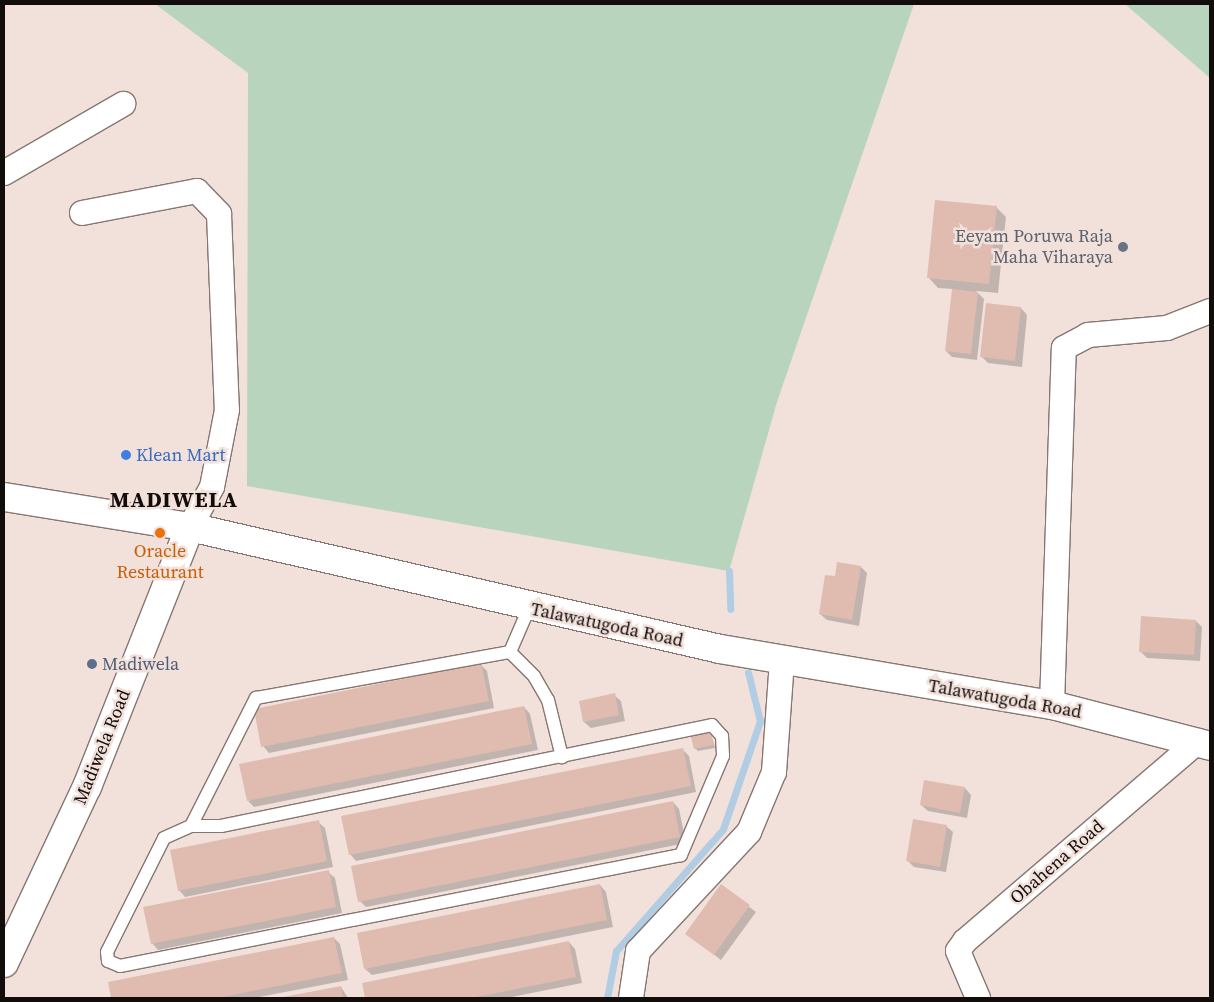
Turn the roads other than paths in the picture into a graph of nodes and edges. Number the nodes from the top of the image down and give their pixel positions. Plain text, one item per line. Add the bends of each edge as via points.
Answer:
1 (123, 104) dead end
2 (4, 173) edge
3 (82, 213) dead end
4 (1210, 311) edge
5 (4, 497) edge
6 (190, 527) junction
7 (529, 608) junction
8 (510, 652) junction
9 (782, 661) junction
10 (1052, 705) junction
11 (1204, 744) edge
12 (562, 757) junction
13 (191, 826) junction
14 (4, 963) edge
15 (631, 998) edge
16 (978, 998) edge

1 - 2 street
3 - 6 street via 197,192 219,214 228,410 212,487
4 - 10 street via 1167,328 1088,335 1064,348
5 - 6 main road, Talawatugoda Road
6 - 7 main road, Talawatugoda Road
6 - 14 main road, Madiwela Road via 87,787
7 - 8 lane
7 - 9 main road, Talawatugoda Road
8 - 12 lane via 534,676 548,700
8 - 13 lane via 256,698
9 - 10 main road, Talawatugoda Road
9 - 15 street via 774,772 749,832 638,951
10 - 11 main road, Talawatugoda Road
11 - 16 street, Obahena Road via 965,941 958,952
12 - 13 lane via 221,826
12 - 13 lane via 712,725 722,736 723,756 681,855 120,966 108,961 107,952 164,838

